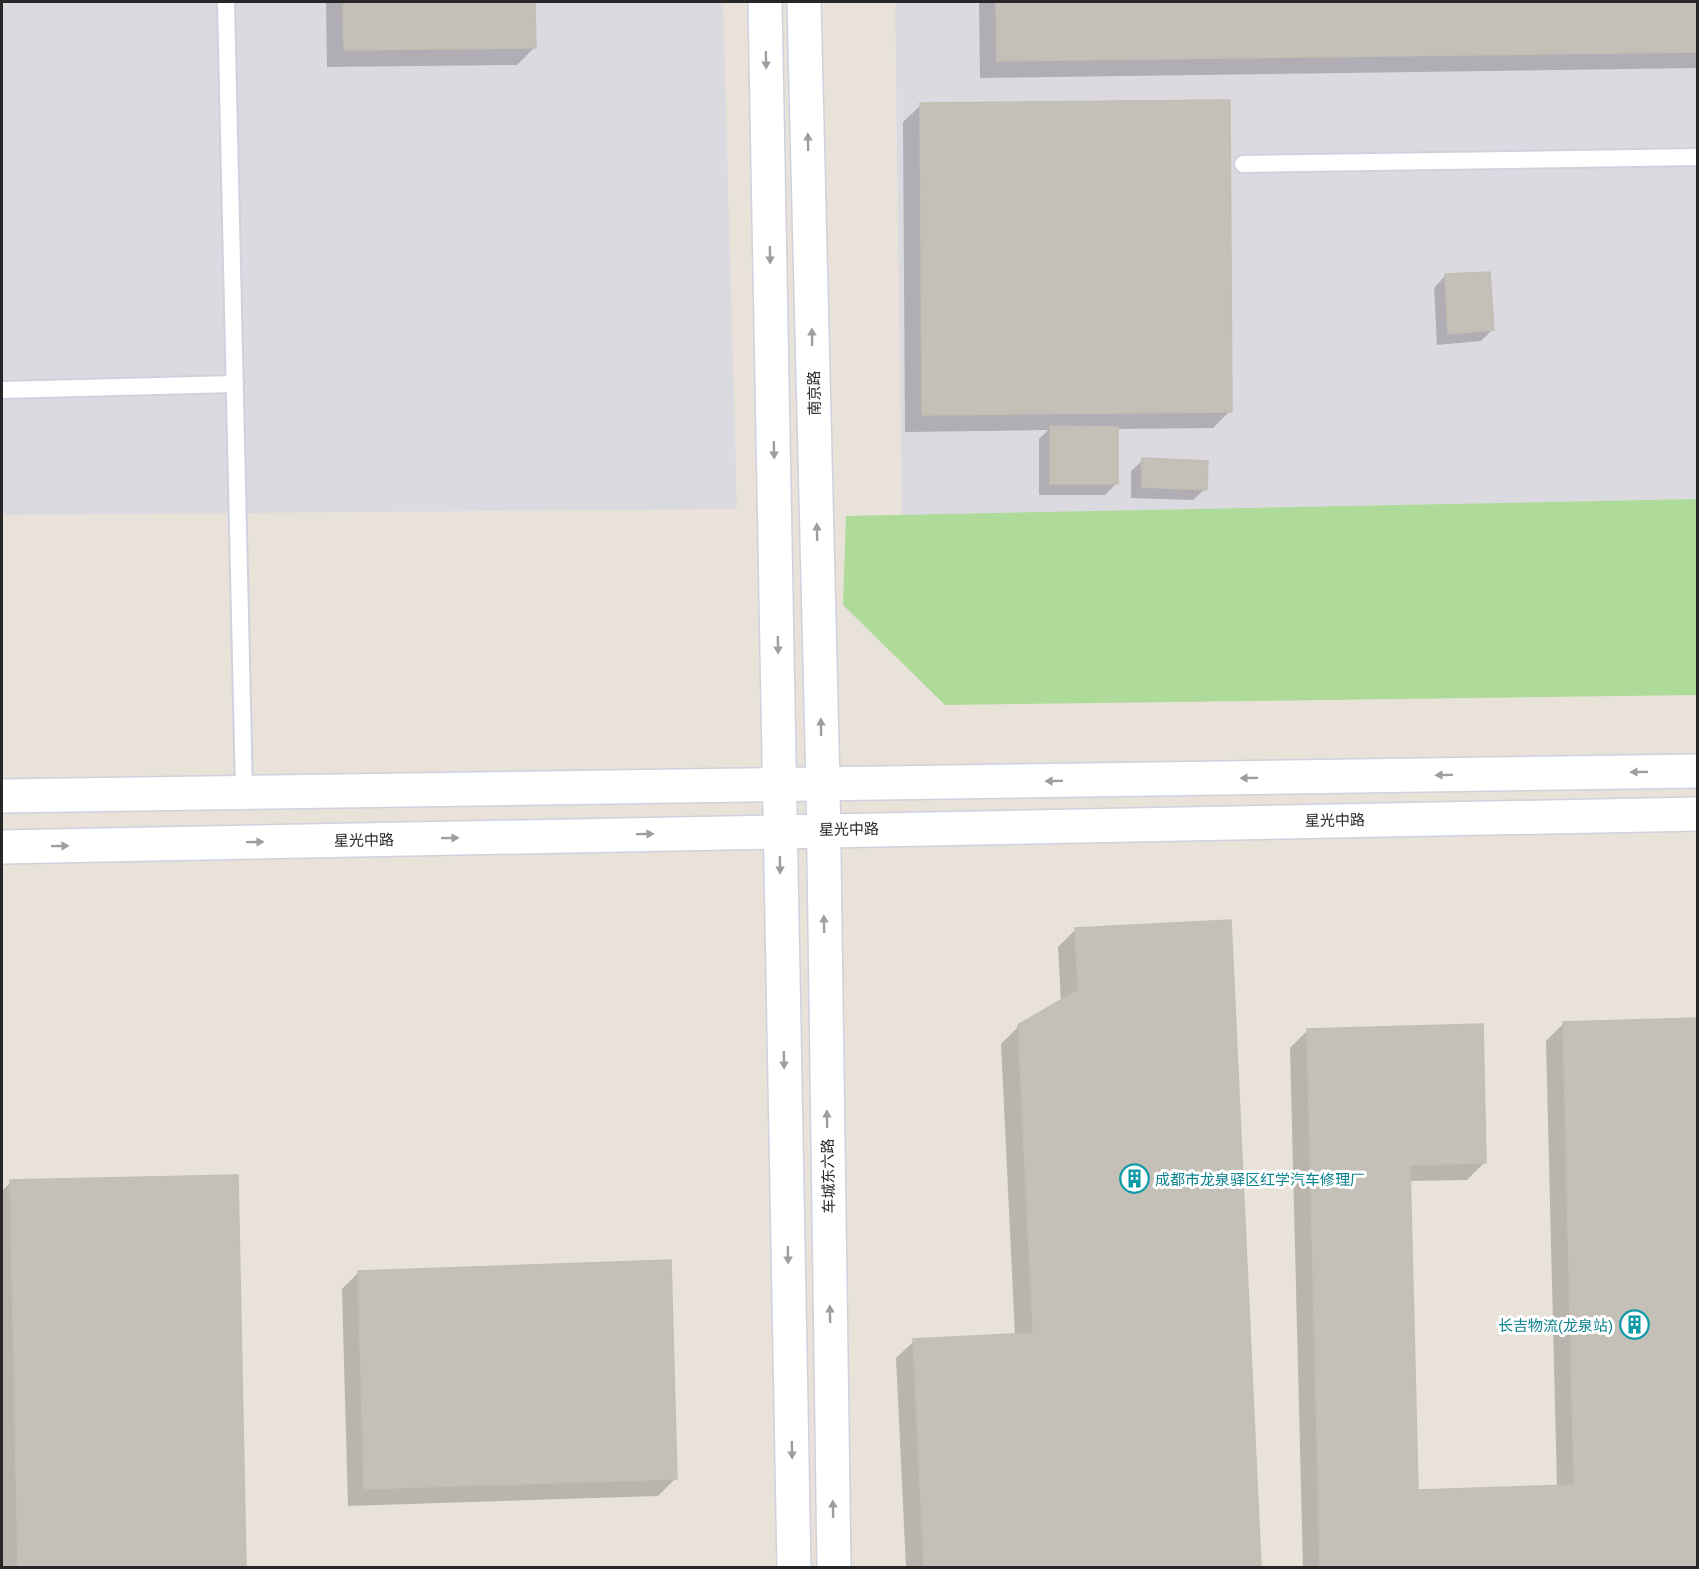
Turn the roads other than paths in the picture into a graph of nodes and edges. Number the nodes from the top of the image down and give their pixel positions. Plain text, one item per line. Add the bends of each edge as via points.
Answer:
1 (226, 2) edge
2 (765, 2) edge
3 (804, 2) edge
4 (1698, 157) edge
5 (1243, 164) dead end
6 (235, 384) junction
7 (2, 390) edge
8 (1698, 771) edge
9 (780, 785) junction
10 (823, 785) junction
11 (244, 792) junction
12 (2, 796) edge
13 (1698, 813) edge
14 (822, 830) junction
15 (780, 831) junction
16 (2, 847) edge
17 (794, 1568) edge
18 (834, 1568) edge

1 - 6 lane
2 -> 9 main road
10 -> 3 main road, 南京路
4 - 5 lane
6 - 7 lane
6 - 11 lane
8 -> 10 main road
9 - 10 main road
9 - 11 main road
9 - 15 main road
10 - 14 main road, 车城东六路
11 - 12 main road
13 - 14 main road, 星光中路
14 - 15 main road, 星光中路
18 -> 14 main road, 车城东六路
16 -> 15 main road, 星光中路
15 -> 17 main road

